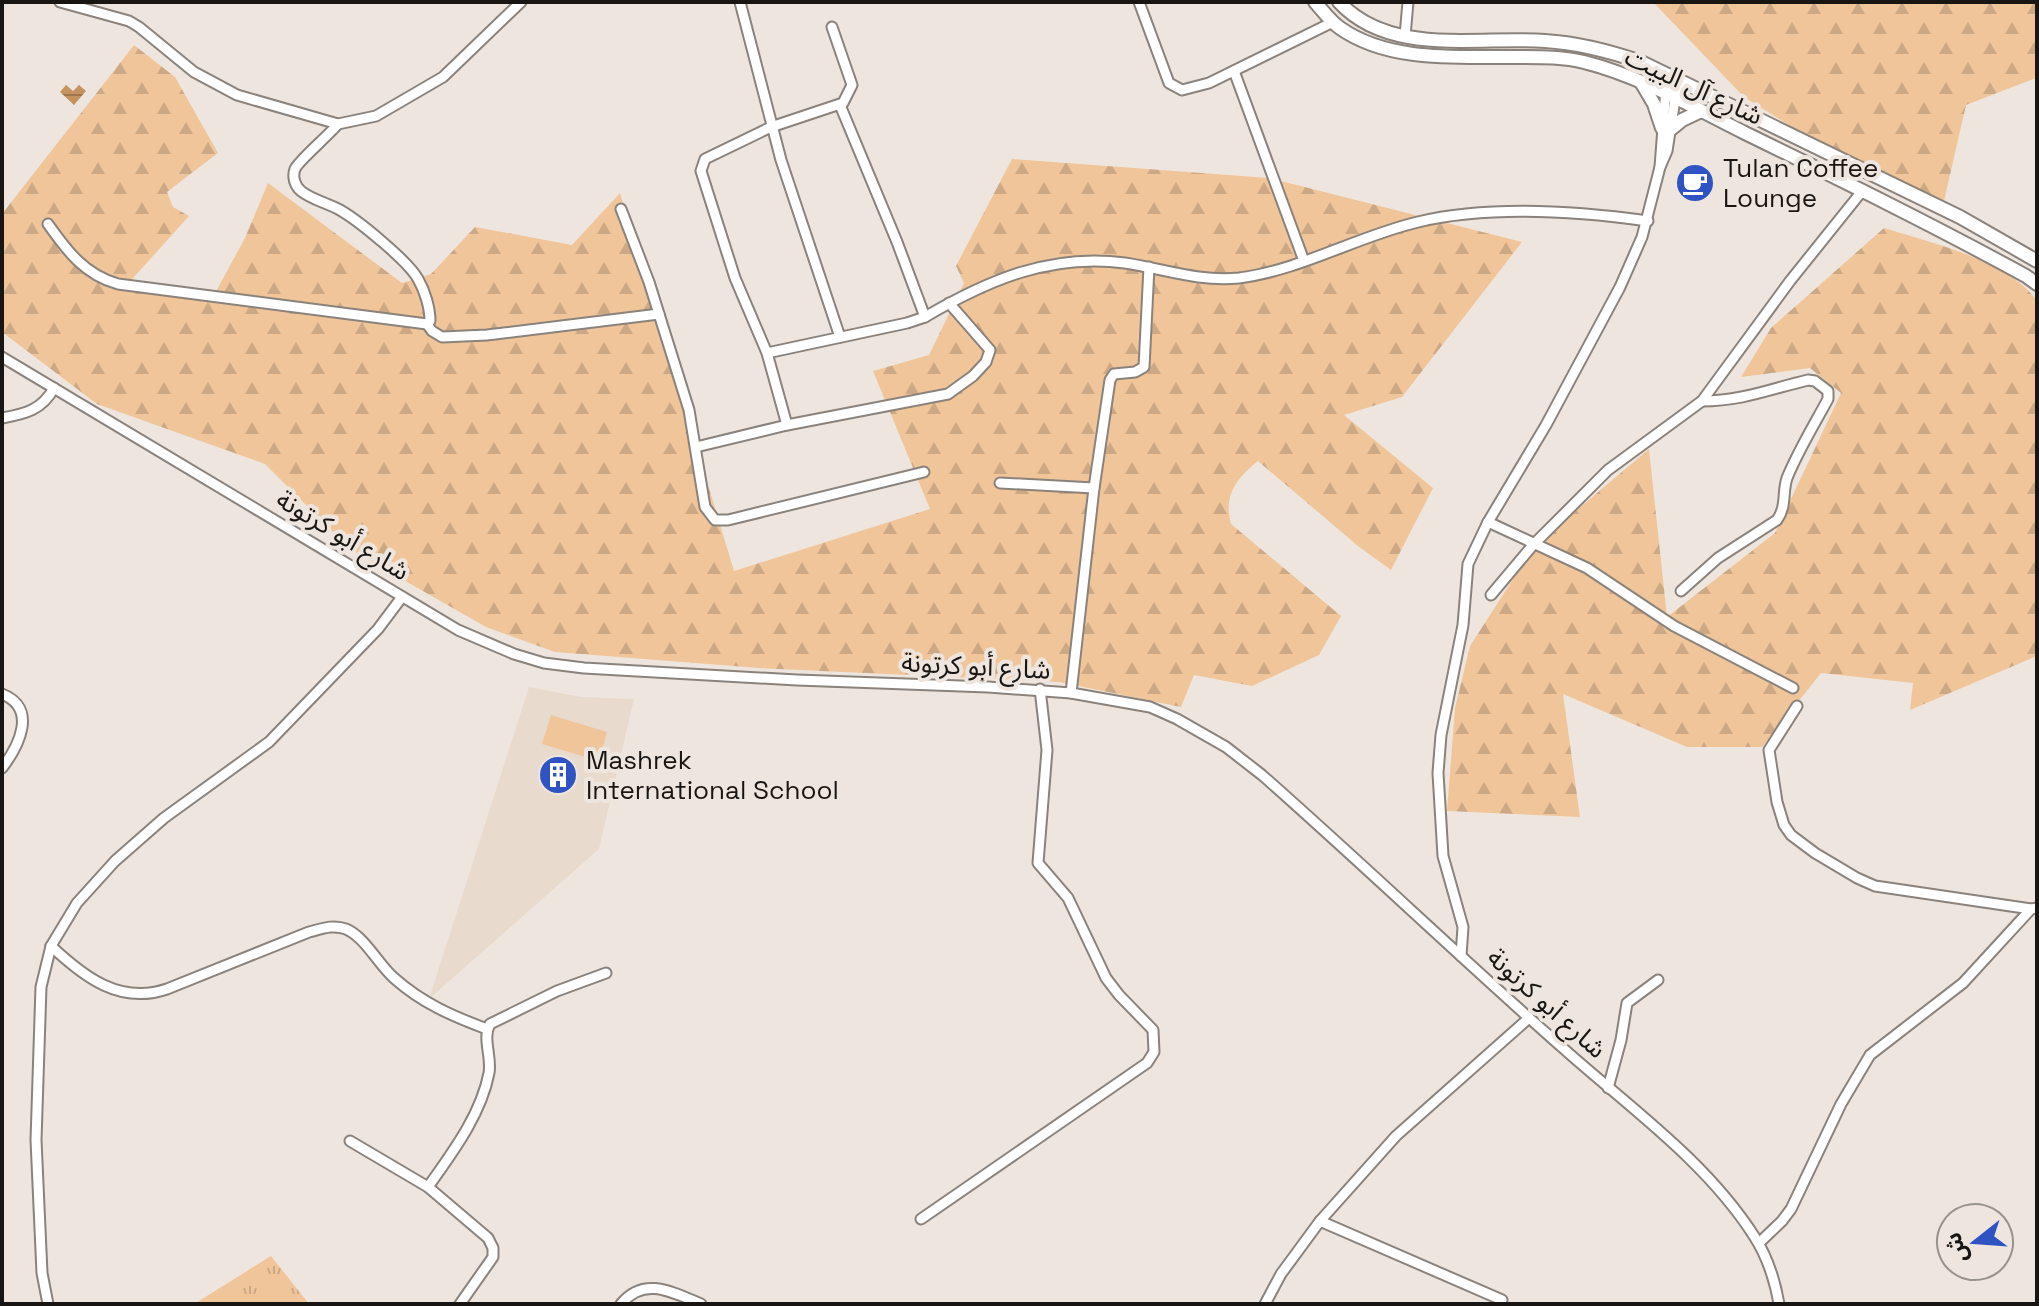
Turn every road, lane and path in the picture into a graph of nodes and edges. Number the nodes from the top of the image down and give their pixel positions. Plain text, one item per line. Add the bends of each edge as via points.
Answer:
1 (60, 2) edge
2 (521, 2) edge
3 (740, 2) edge
4 (1139, 2) edge
5 (1315, 2) edge
6 (1339, 2) edge
7 (1408, 2) edge
8 (1333, 22) junction
9 (832, 27) dead end
10 (1405, 36) junction
11 (1234, 71) junction
12 (1672, 77) junction
13 (1641, 82) junction
14 (1670, 96) junction
15 (840, 105) junction
16 (1701, 111) junction
17 (338, 124) junction
18 (771, 127) junction
19 (1666, 128) junction
20 (1863, 190) junction
21 (621, 209) dead end
22 (1648, 221) junction
23 (48, 224) dead end
24 (1304, 261) junction
25 (2037, 261) edge
26 (1149, 267) junction
27 (2037, 284) edge
28 (949, 303) junction
29 (659, 314) junction
30 (925, 317) junction
31 (427, 324) junction
32 (840, 337) junction
33 (767, 353) junction
34 (2, 357) edge
35 (54, 388) junction
36 (1702, 401) junction
37 (2, 418) edge
38 (787, 425) junction
39 (696, 447) junction
40 (924, 472) dead end
41 (1000, 483) dead end
42 (1094, 488) junction
43 (1488, 522) junction
44 (1533, 545) junction
45 (1681, 591) dead end
46 (1491, 595) dead end
47 (402, 597) junction
48 (1793, 688) dead end
49 (1040, 689) junction
50 (1071, 693) junction
51 (2, 694) edge
52 (1797, 706) dead end
53 (2, 768) edge
54 (2034, 908) edge
55 (51, 946) junction
56 (1461, 956) junction
57 (606, 973) dead end
58 (1658, 980) dead end
59 (1529, 1018) junction
60 (487, 1029) junction
61 (1608, 1088) junction
62 (350, 1141) dead end
63 (428, 1187) junction
64 (921, 1219) dead end
65 (1320, 1221) junction
66 (1759, 1243) junction
67 (1502, 1300) dead end
68 (48, 1304) edge
69 (460, 1304) edge
70 (621, 1304) edge
71 (701, 1304) edge
72 (1265, 1304) edge
73 (1779, 1304) edge

1 - 17 street via 129,21 194,72 237,95
2 - 17 street via 443,77 376,116
3 - 18 street
4 - 11 street via 1173,87 1194,88
5 - 8 street, شارع آل البيت
6 - 10 street, شارع آل البيت via 1364,22
7 - 10 street
8 - 11 street
8 - 13 street, شارع آل البيت via 1388,49 1570,59
9 - 15 street via 852,85
10 - 12 street, شارع آل البيت via 1571,43
11 - 24 street
12 - 14 street
12 - 25 street, شارع آل البيت via 1960,217
13 - 14 street, شارع آل البيت
13 - 19 street
14 - 16 street, شارع آل البيت
14 - 19 street
15 - 18 street
15 - 30 street
16 - 19 street
16 - 20 street, شارع آل البيت
17 - 31 street via 297,165 295,183 305,194 356,220 412,271 430,314
18 - 32 street
18 - 33 street via 705,159 701,171 735,278
19 - 22 street via 1666,157
20 - 27 street, شارع آل البيت
20 - 36 street
21 - 29 street
22 - 24 street via 1575,213 1454,216 1419,222
22 - 43 street via 1579,365
23 - 31 street via 92,275 118,284
24 - 26 street via 1223,279
26 - 28 street via 1095,260 1058,262 997,279
26 - 42 street via 1144,367 1111,375
28 - 30 street
28 - 38 street via 990,350 986,362 958,389
29 - 31 street via 442,337
29 - 39 street
30 - 32 street
32 - 33 street
33 - 38 street
34 - 35 street, شارع أبو كرتونة
35 - 37 street via 33,410
35 - 47 street, شارع أبو كرتونة
36 - 44 street via 1613,465
36 - 45 street via 1764,394 1808,380 1828,391 1789,474 1777,520 1718,558
38 - 39 street
39 - 40 street via 702,501 718,521
41 - 42 street
42 - 50 street
43 - 44 street
43 - 56 street via 1468,564 1463,625 1438,761 1443,856 1463,927
44 - 46 street
44 - 48 street via 1587,568 1674,626
47 - 49 street, شارع أبو كرتونة via 497,648 558,665
47 - 55 street via 269,742 164,818 115,861 77,903
49 - 50 street, شارع أبو كرتونة
49 - 64 street via 1047,750 1038,863 1068,898 1106,978 1153,1030 1154,1052 1147,1063 1083,1109
50 - 56 street, شارع أبو كرتونة via 1150,707 1226,747
51 - 53 street via 19,707 24,722
52 - 54 street via 1772,743 1769,757 1781,815 1798,841 1875,886
54 - 66 street via 1963,983 1870,1055 1791,1209
55 - 60 street via 115,992 153,994 309,932 342,928 355,934 415,996
55 - 68 street via 41,987 36,1140
56 - 59 street, شارع أبو كرتونة
57 - 60 street via 504,1015
58 - 61 street via 1627,1003
59 - 61 street, شارع أبو كرتونة
59 - 65 street via 1412,1120
60 - 63 street via 487,1082 459,1143
61 - 66 street, شارع أبو كرتونة via 1698,1169
62 - 63 street
63 - 69 street via 493,1248 493,1257
65 - 67 street
65 - 72 street
66 - 73 street, شارع أبو كرتونة
70 - 71 street via 641,1287

